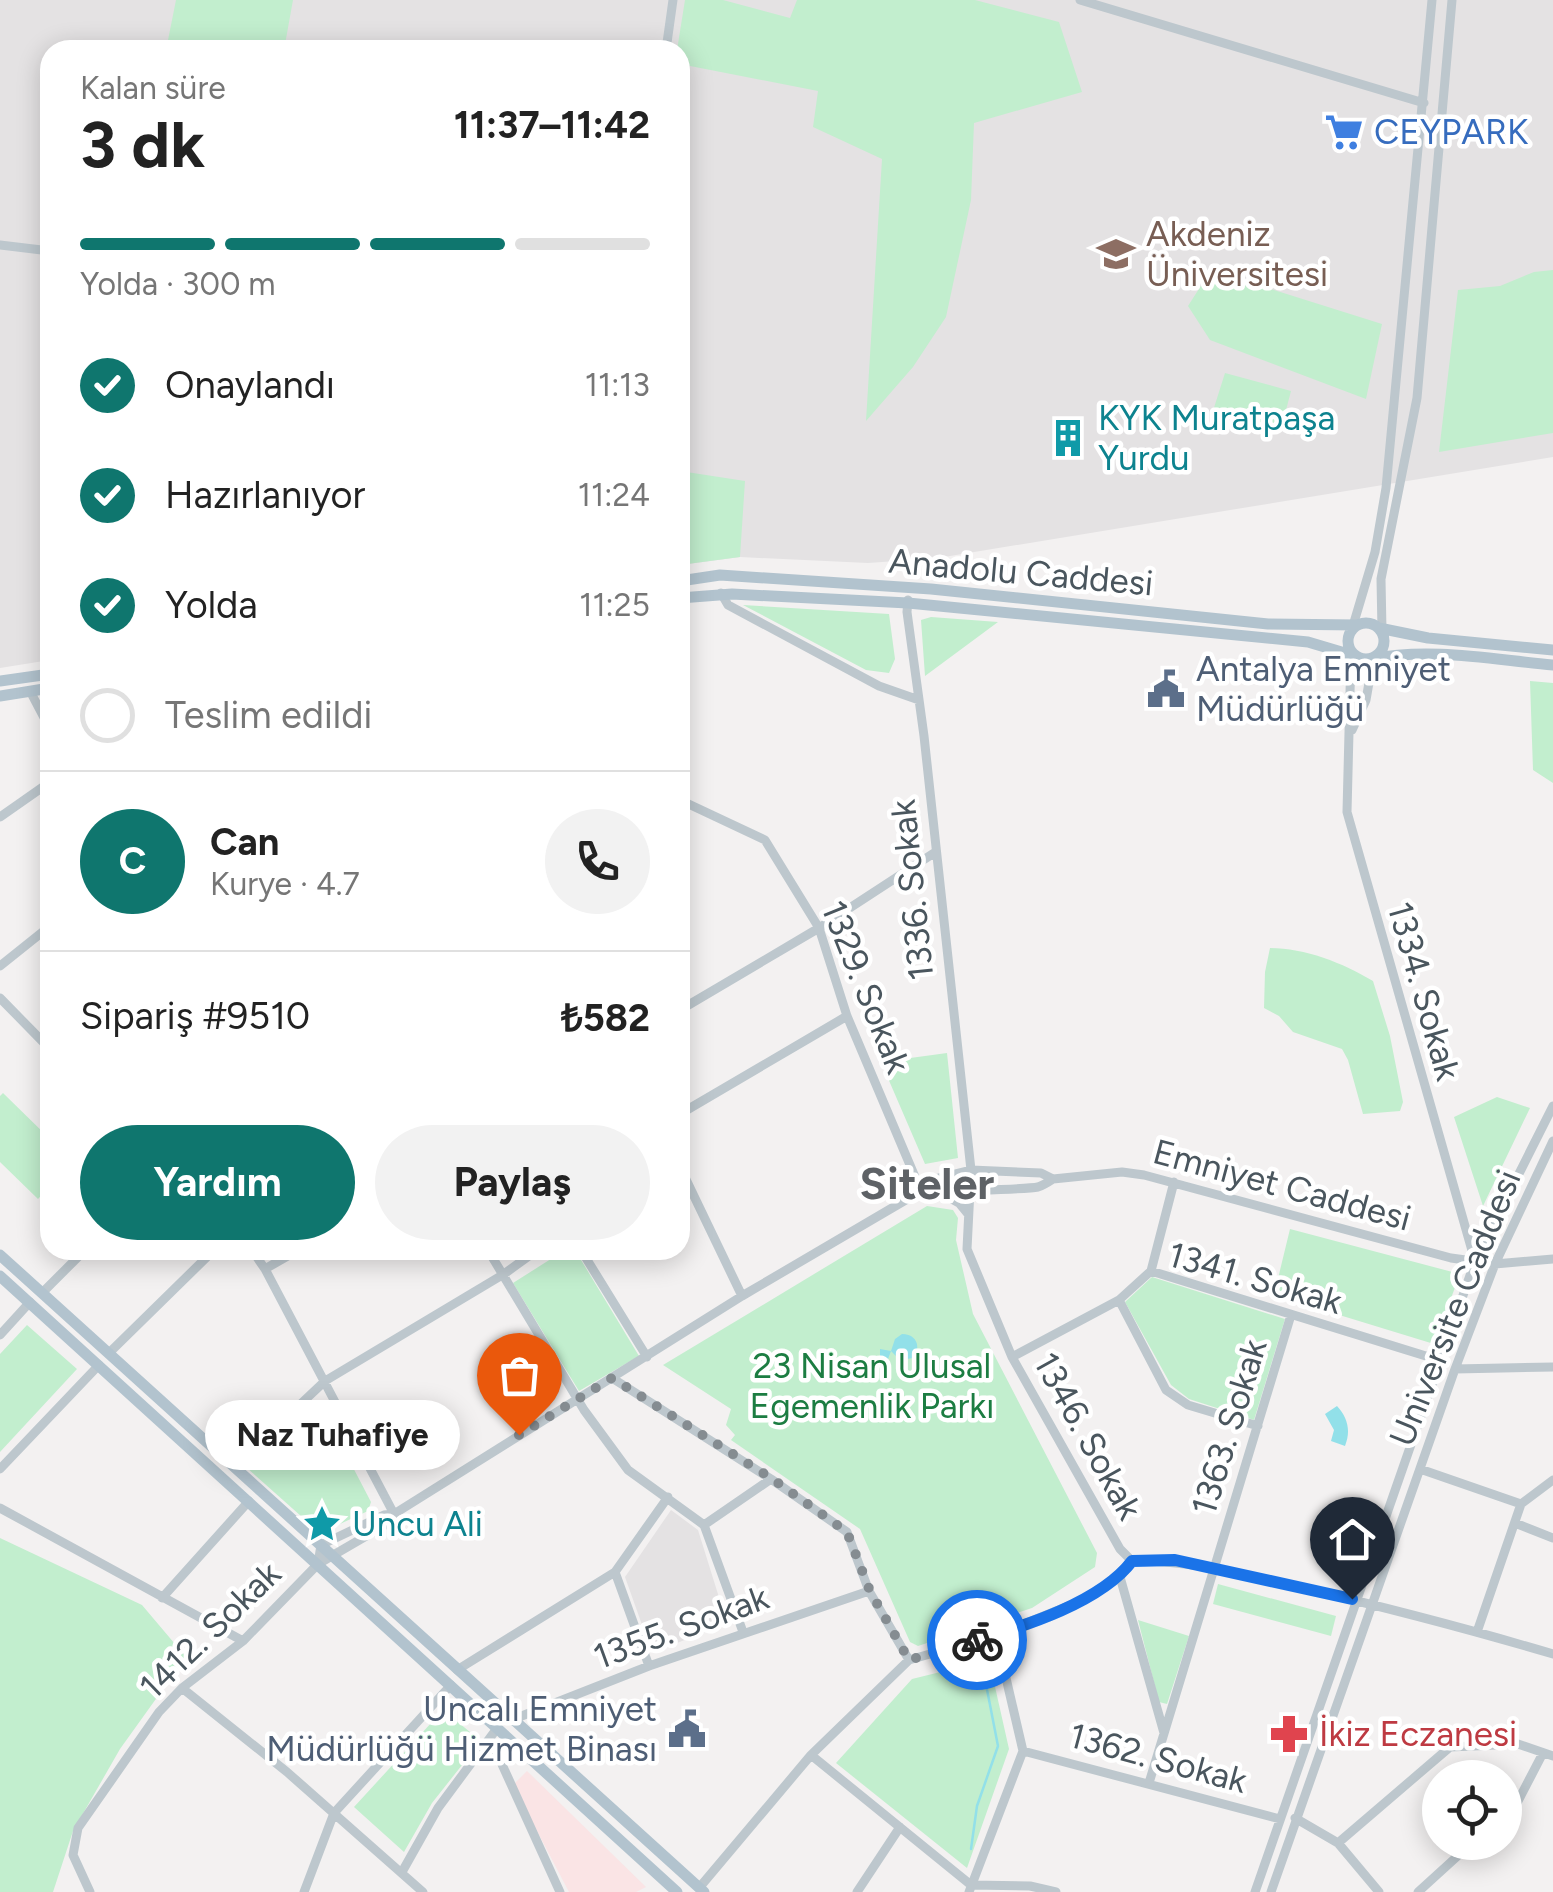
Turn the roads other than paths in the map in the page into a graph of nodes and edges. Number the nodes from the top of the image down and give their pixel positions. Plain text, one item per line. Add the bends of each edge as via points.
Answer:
1 (674, 0) edge
2 (1080, 0) edge
3 (1432, 0) edge
4 (1452, 0) edge
5 (668, 40) edge
6 (1424, 104) junction
7 (0, 245) edge
8 (40, 250) edge
9 (690, 580) edge
10 (909, 588) junction
11 (721, 594) junction
12 (690, 597) edge
13 (908, 604) junction
14 (1354, 626) junction
15 (1381, 630) junction
16 (1553, 650) edge
17 (1352, 654) junction
18 (1375, 657) junction
19 (1553, 666) edge
20 (40, 675) edge
21 (0, 681) edge
22 (40, 690) edge
23 (30, 692) junction
24 (0, 696) edge
25 (919, 700) junction
26 (40, 710) edge
27 (1351, 732) junction
28 (40, 789) edge
29 (690, 805) edge
30 (0, 817) edge
31 (934, 853) junction
32 (819, 928) junction
33 (40, 934) edge
34 (0, 948) edge
35 (4, 963) edge
36 (0, 998) edge
37 (690, 1004) edge
38 (847, 1016) junction
39 (40, 1040) edge
40 (1553, 1106) edge
41 (690, 1108) edge
42 (1553, 1141) edge
43 (971, 1170) junction
44 (1053, 1179) junction
45 (1174, 1182) junction
46 (690, 1188) edge
47 (970, 1189) junction
48 (921, 1191) junction
49 (941, 1192) junction
50 (968, 1214) junction
51 (0, 1255) edge
52 (1553, 1259) edge
53 (76, 1260) edge
54 (204, 1260) edge
55 (259, 1260) edge
56 (281, 1260) edge
57 (495, 1260) edge
58 (523, 1260) edge
59 (588, 1260) edge
60 (1475, 1261) junction
61 (1495, 1264) junction
62 (265, 1269) junction
63 (1151, 1271) junction
64 (504, 1274) junction
65 (0, 1276) edge
66 (42, 1293) junction
67 (742, 1296) junction
68 (1119, 1300) junction
69 (30, 1302) junction
70 (1291, 1316) junction
71 (0, 1335) edge
72 (109, 1353) junction
73 (647, 1356) junction
74 (1012, 1358) junction
75 (1442, 1360) junction
76 (99, 1365) junction
77 (1553, 1367) edge
78 (1455, 1369) junction
79 (612, 1378) junction
80 (326, 1381) junction
81 (577, 1398) junction
82 (1258, 1426) junction
83 (234, 1467) junction
84 (1420, 1469) junction
85 (0, 1470) edge
86 (771, 1478) junction
87 (1553, 1480) edge
88 (668, 1497) junction
89 (249, 1501) junction
90 (1521, 1504) junction
91 (0, 1508) edge
92 (394, 1514) junction
93 (1515, 1524) junction
94 (704, 1525) junction
95 (1553, 1538) edge
96 (321, 1545) junction
97 (331, 1556) junction
98 (1132, 1561) junction
99 (318, 1564) junction
100 (1216, 1568) junction
101 (614, 1572) junction
102 (1120, 1577) junction
103 (870, 1591) junction
104 (162, 1598) junction
105 (1359, 1601) junction
106 (1374, 1604) junction
107 (743, 1632) junction
108 (1477, 1632) junction
109 (996, 1635) junction
110 (242, 1641) junction
111 (1553, 1654) edge
112 (909, 1660) junction
113 (649, 1666) junction
114 (457, 1670) junction
115 (450, 1685) junction
116 (182, 1688) junction
117 (514, 1720) junction
118 (494, 1732) junction
119 (1164, 1736) junction
120 (1023, 1751) junction
121 (1548, 1754) edge
122 (811, 1755) junction
123 (1149, 1783) junction
124 (1522, 1794) edge
125 (334, 1813) junction
126 (1280, 1818) junction
127 (1296, 1818) junction
128 (900, 1827) junction
129 (1338, 1843) junction
130 (1453, 1860) edge
131 (402, 1872) junction
132 (970, 1888) edge
133 (669, 1889) edge
134 (701, 1890) edge
135 (90, 1892) edge
136 (304, 1892) edge
137 (424, 1892) edge
138 (560, 1892) edge
139 (857, 1892) edge
140 (1056, 1892) edge
141 (1255, 1892) edge
142 (1270, 1892) edge
143 (1379, 1892) edge
144 (1418, 1892) edge

1 - 5 street
2 - 6 street
3 - 6 street
4 - 15 street via 1417,398 1381,580
6 - 14 street via 1386,488
7 - 8 street
9 - 10 main road, Anadolu Caddesi via 720,575
10 - 13 street, 1336. Sokak
10 - 14 main road, Anadolu Caddesi via 1268,624
11 - 12 main road, Anadolu Caddesi
11 - 13 main road, Anadolu Caddesi
11 - 25 street via 728,605 879,686
13 - 17 main road, Anadolu Caddesi via 1308,642
13 - 25 street, 1336. Sokak
14 - 15 main road via 1368,623
14 - 17 main road
15 - 16 main road
15 - 18 main road via 1384,645
17 - 18 main road
17 - 27 street, 1334. Sokak
18 - 19 main road via 1446,655
18 - 27 street, 1334. Sokak
20 - 21 main road
22 - 23 main road
23 - 24 main road
23 - 26 street
25 - 31 street, 1336. Sokak
27 - 60 street, 1334. Sokak via 1347,812
28 - 30 street
29 - 32 street, 1329. Sokak via 766,840
31 - 32 street
31 - 43 street, 1336. Sokak
32 - 37 street
32 - 38 street, 1329. Sokak
33 - 35 street
34 - 35 street
36 - 39 street
38 - 41 street
38 - 48 street, 1329. Sokak
40 - 60 street, Universite Caddesi
42 - 61 street, Universite Caddesi
43 - 44 street, Emniyet Caddesi
43 - 47 street, 1346. Sokak
43 - 48 street, Emniyet Caddesi via 930,1180
44 - 45 street, Emniyet Caddesi via 1122,1172
44 - 47 street via 1040,1187
45 - 60 street, Emniyet Caddesi
45 - 63 street
46 - 67 street
47 - 49 street
47 - 50 street, 1346. Sokak
48 - 49 street
48 - 67 street, Emniyet Caddesi
49 - 50 street
50 - 74 street, 1346. Sokak via 967,1249
51 - 66 main road
52 - 61 street, Emniyet Caddesi
53 - 66 street
54 - 72 street
55 - 62 street
56 - 62 street
57 - 64 street
58 - 64 street
59 - 73 street
60 - 61 street, Emniyet Caddesi
60 - 75 street, Universite Caddesi
61 - 78 street, Universite Caddesi
62 - 80 street
63 - 68 street, 1341. Sokak
63 - 70 street, 1341. Sokak
64 - 80 street
64 - 81 street
65 - 69 main road
66 - 72 main road
67 - 73 street, Emniyet Caddesi
68 - 74 street, 1341. Sokak
68 - 82 street via 1166,1390 1188,1405
69 - 71 street
69 - 76 main road
70 - 75 street, 1341. Sokak
70 - 82 street, 1363. Sokak
72 - 83 main road
73 - 79 street, Emniyet Caddesi
74 - 98 street, 1346. Sokak
75 - 105 street, Universite Caddesi
76 - 85 street
76 - 89 main road
77 - 78 street
78 - 84 street, Universite Caddesi
79 - 81 street, Emniyet Caddesi
79 - 86 street
80 - 83 street
80 - 92 street
81 - 88 street via 628,1470
81 - 92 street, Emniyet Caddesi
82 - 100 street, 1363. Sokak
83 - 96 main road
84 - 90 street
84 - 106 street, Universite Caddesi
86 - 94 street
86 - 103 street via 847,1532
87 - 90 street
88 - 94 street
88 - 101 street
89 - 99 main road
89 - 104 street
90 - 93 street
91 - 104 street
92 - 96 street, Emniyet Caddesi
92 - 97 street, Emniyet Caddesi
93 - 95 street
93 - 108 street
94 - 107 street
96 - 97 main road
96 - 99 street
97 - 99 street, Emniyet Caddesi
97 - 114 main road
98 - 100 street, 1346. Sokak
98 - 102 street
99 - 110 street, 1412. Sokak
99 - 115 main road
100 - 105 street, 1346. Sokak
100 - 119 street, 1363. Sokak
101 - 113 street
101 - 114 street
102 - 109 street
102 - 119 street
103 - 107 street, 1355. Sokak
103 - 112 street
104 - 110 street
105 - 106 street, 1346. Sokak
105 - 126 street, Universite Caddesi
106 - 108 street, 1346. Sokak
106 - 127 street, Universite Caddesi
107 - 113 street, 1355. Sokak
108 - 111 street, 1346. Sokak
109 - 112 street
109 - 120 street
110 - 116 street, 1412. Sokak
112 - 122 street
113 - 117 street, 1355. Sokak
114 - 117 main road
115 - 118 main road
115 - 125 street
116 - 125 street
116 - 135 street, 1412. Sokak via 78,1828 72,1855
117 - 134 main road
118 - 131 street via 438,1808
118 - 133 main road
118 - 138 street
119 - 123 street, 1363. Sokak
120 - 123 street, 1362. Sokak
120 - 132 street
121 - 124 street
121 - 129 street via 1518,1744 1450,1747
122 - 128 street
122 - 134 street
123 - 126 street, 1362. Sokak
125 - 131 street
125 - 136 street
126 - 141 street, Universite Caddesi
127 - 129 street
127 - 142 street, Universite Caddesi
128 - 132 street
128 - 139 street
129 - 143 street
130 - 144 street
131 - 137 street
132 - 140 street

